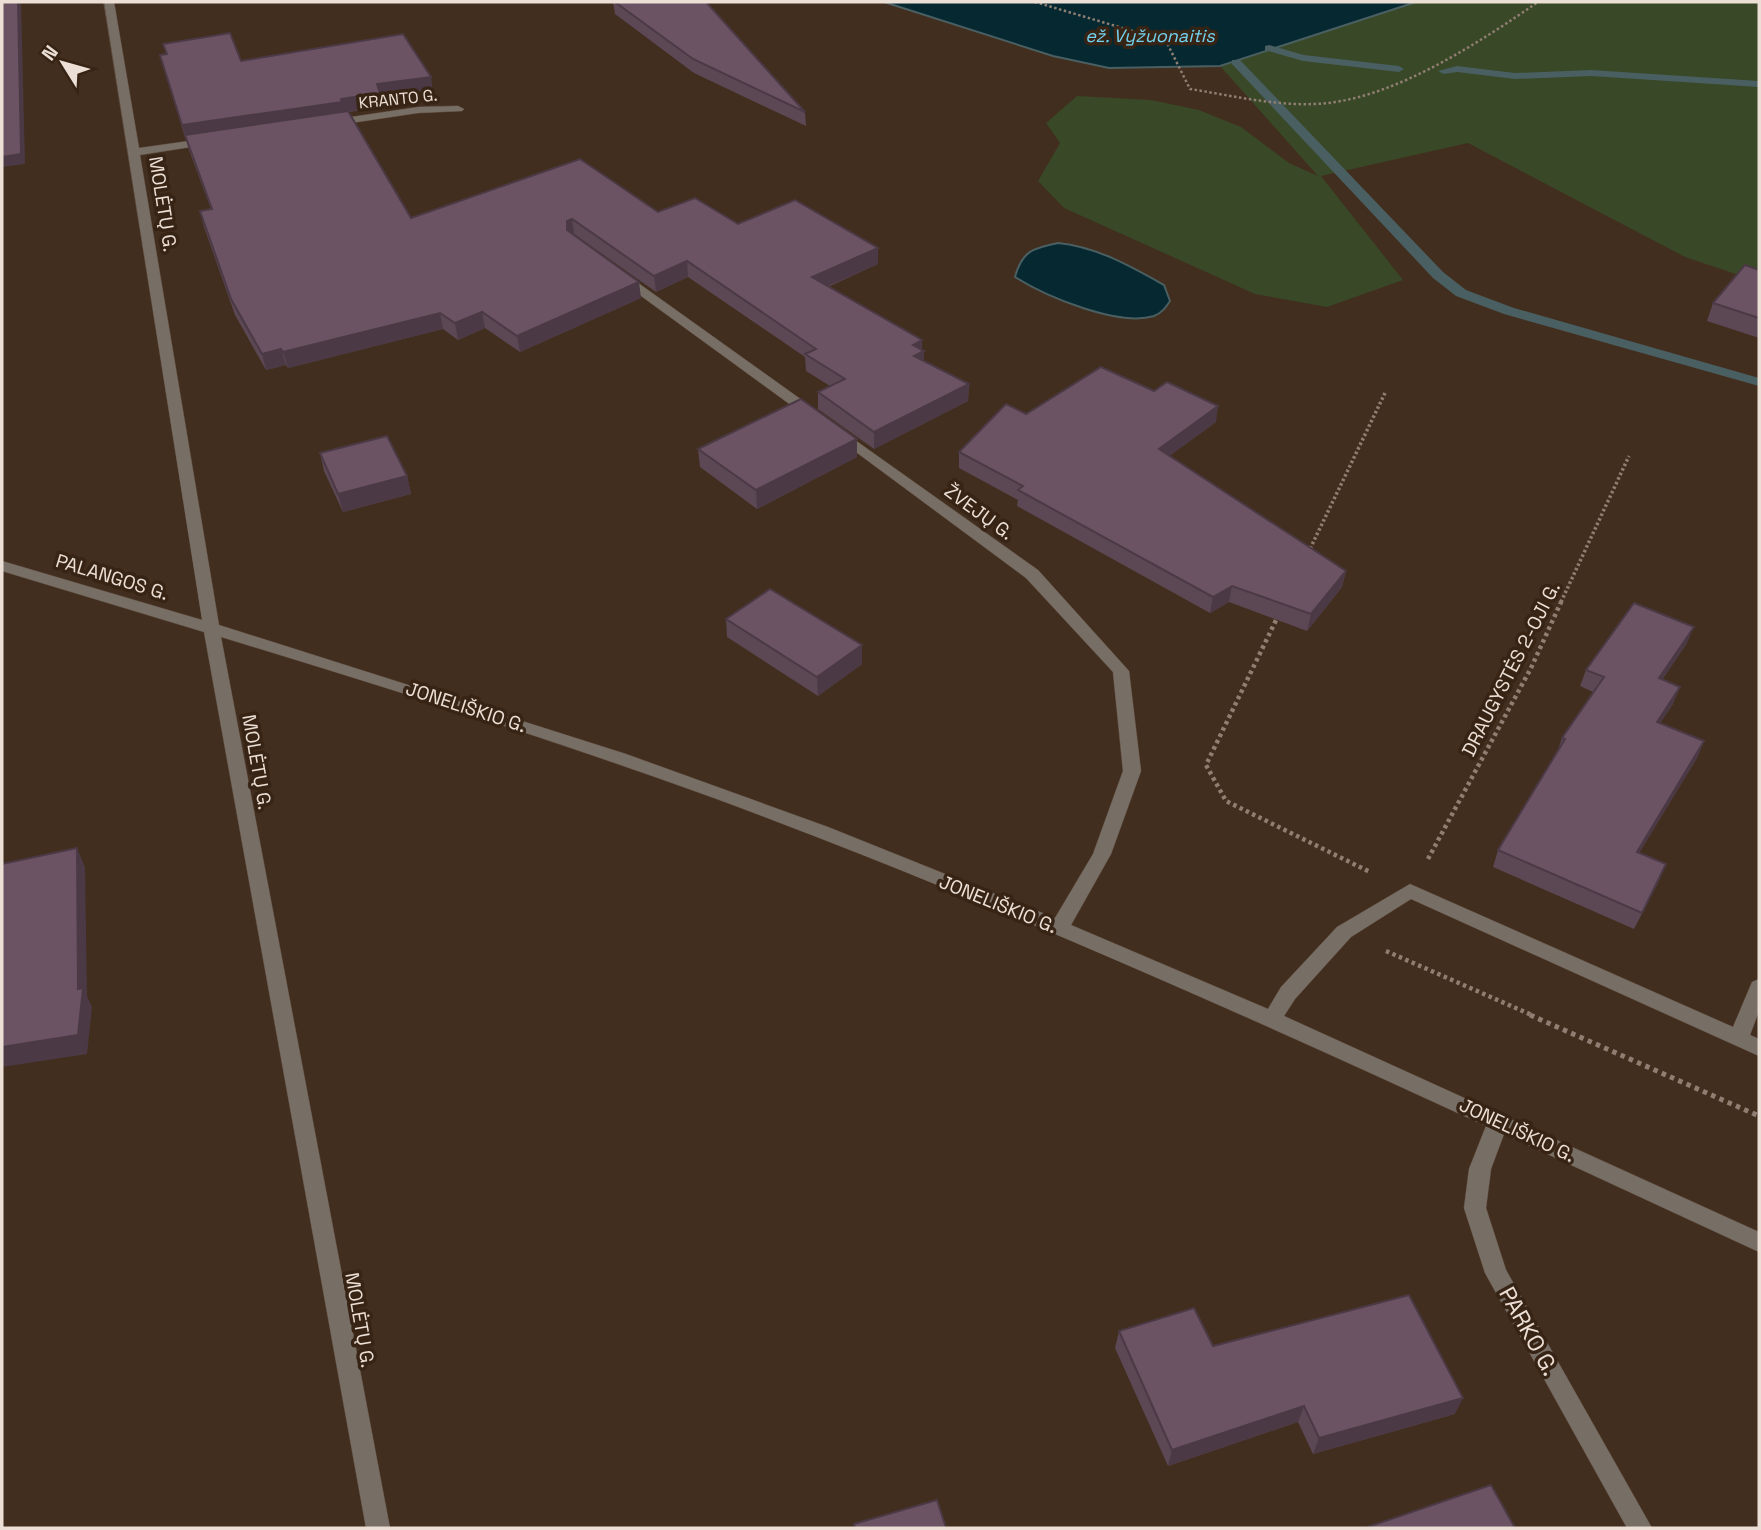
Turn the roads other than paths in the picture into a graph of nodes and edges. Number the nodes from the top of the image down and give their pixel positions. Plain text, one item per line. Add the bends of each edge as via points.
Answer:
1 (109, 2) edge
2 (458, 109) dead end
3 (323, 124) edge
4 (228, 138) edge
5 (134, 152) junction
6 (608, 265) edge
7 (2, 566) edge
8 (211, 628) junction
9 (1059, 929) junction
10 (1759, 987) edge
11 (1271, 1021) junction
12 (1738, 1039) junction
13 (1759, 1048) edge
14 (1498, 1121) junction
15 (1759, 1242) edge
16 (378, 1528) edge
17 (1640, 1528) edge

1 - 5 street, MOLĖTŲ G.
2 - 3 street, KRANTO G.
4 - 5 street
5 - 8 street, MOLĖTŲ G.
6 - 9 street, ŽVEJŲ G. via 1032,574 1121,671 1132,771 1102,854
7 - 8 street, PALANGOS G.
8 - 9 street, JONELIŠKIO G. via 642,765 823,832
8 - 16 street, MOLĖTŲ G.
9 - 11 street, JONELIŠKIO G.
10 - 12 street
11 - 12 street via 1288,993 1344,932 1410,891
11 - 14 street, JONELIŠKIO G.
12 - 13 street
14 - 15 street, JONELIŠKIO G.
14 - 17 street, PARKO G. via 1480,1169 1475,1208 1496,1273

